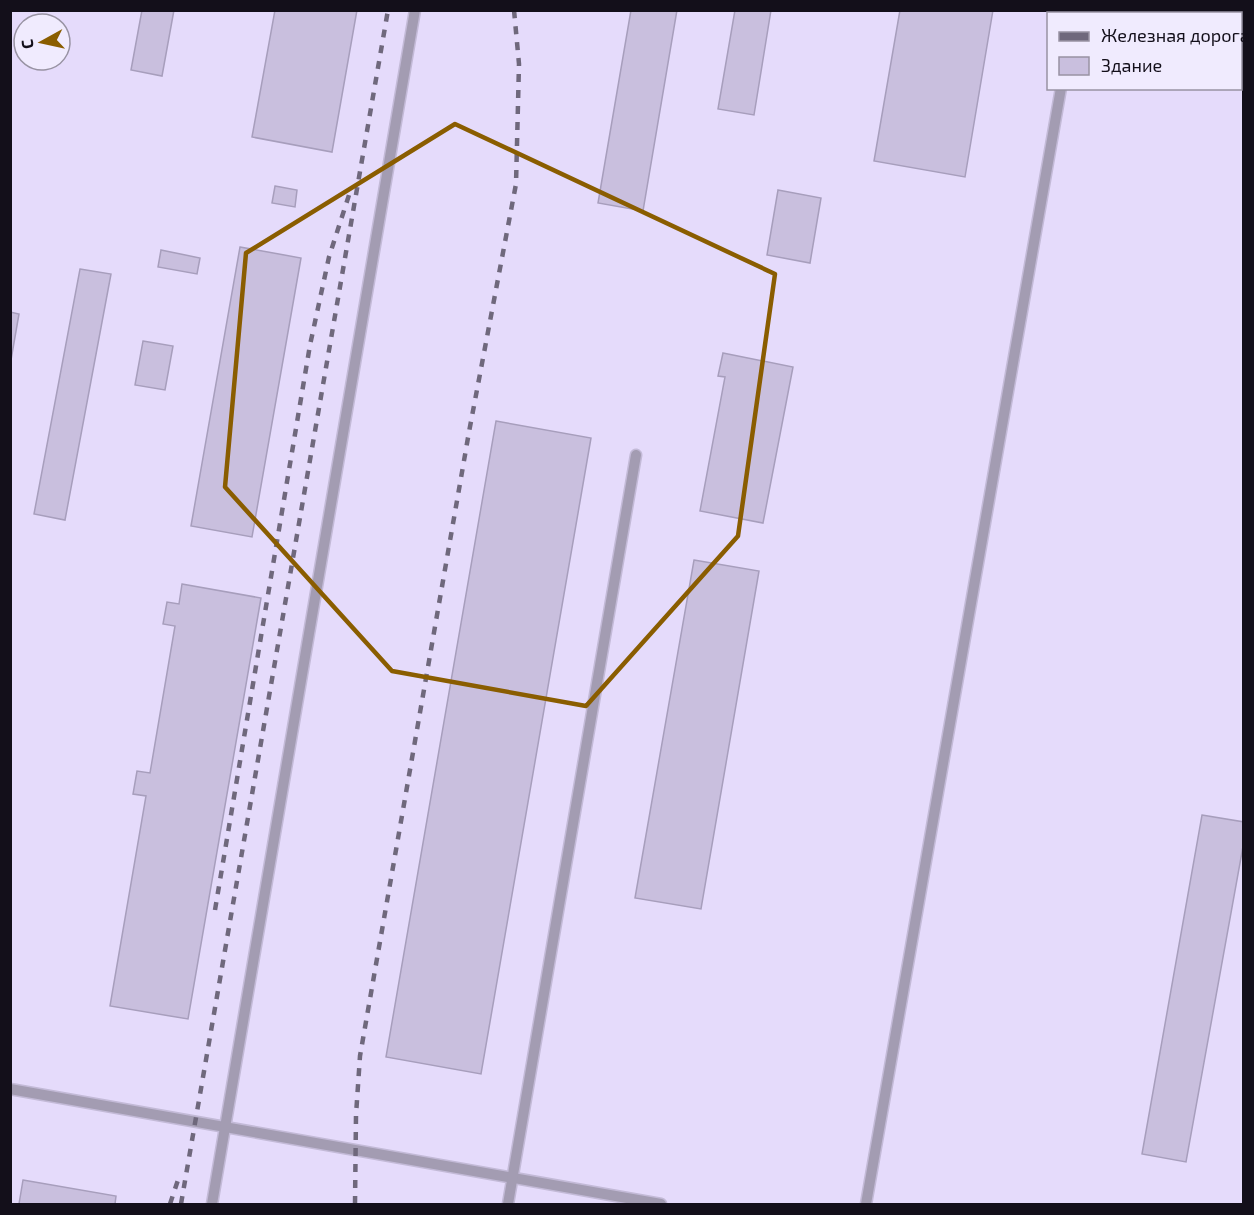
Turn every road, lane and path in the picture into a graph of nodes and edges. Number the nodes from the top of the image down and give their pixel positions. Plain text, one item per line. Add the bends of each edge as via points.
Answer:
1 (415, 10) edge
2 (1061, 90) edge
3 (636, 455) dead end
4 (10, 1089) edge
5 (226, 1126) junction
6 (513, 1178) junction
7 (212, 1204) edge
8 (508, 1204) edge
9 (661, 1204) edge
10 (866, 1204) edge

1 - 5 lane
2 - 10 lane
3 - 6 lane
4 - 5 lane
5 - 6 lane
5 - 7 lane
6 - 8 lane
6 - 9 lane

